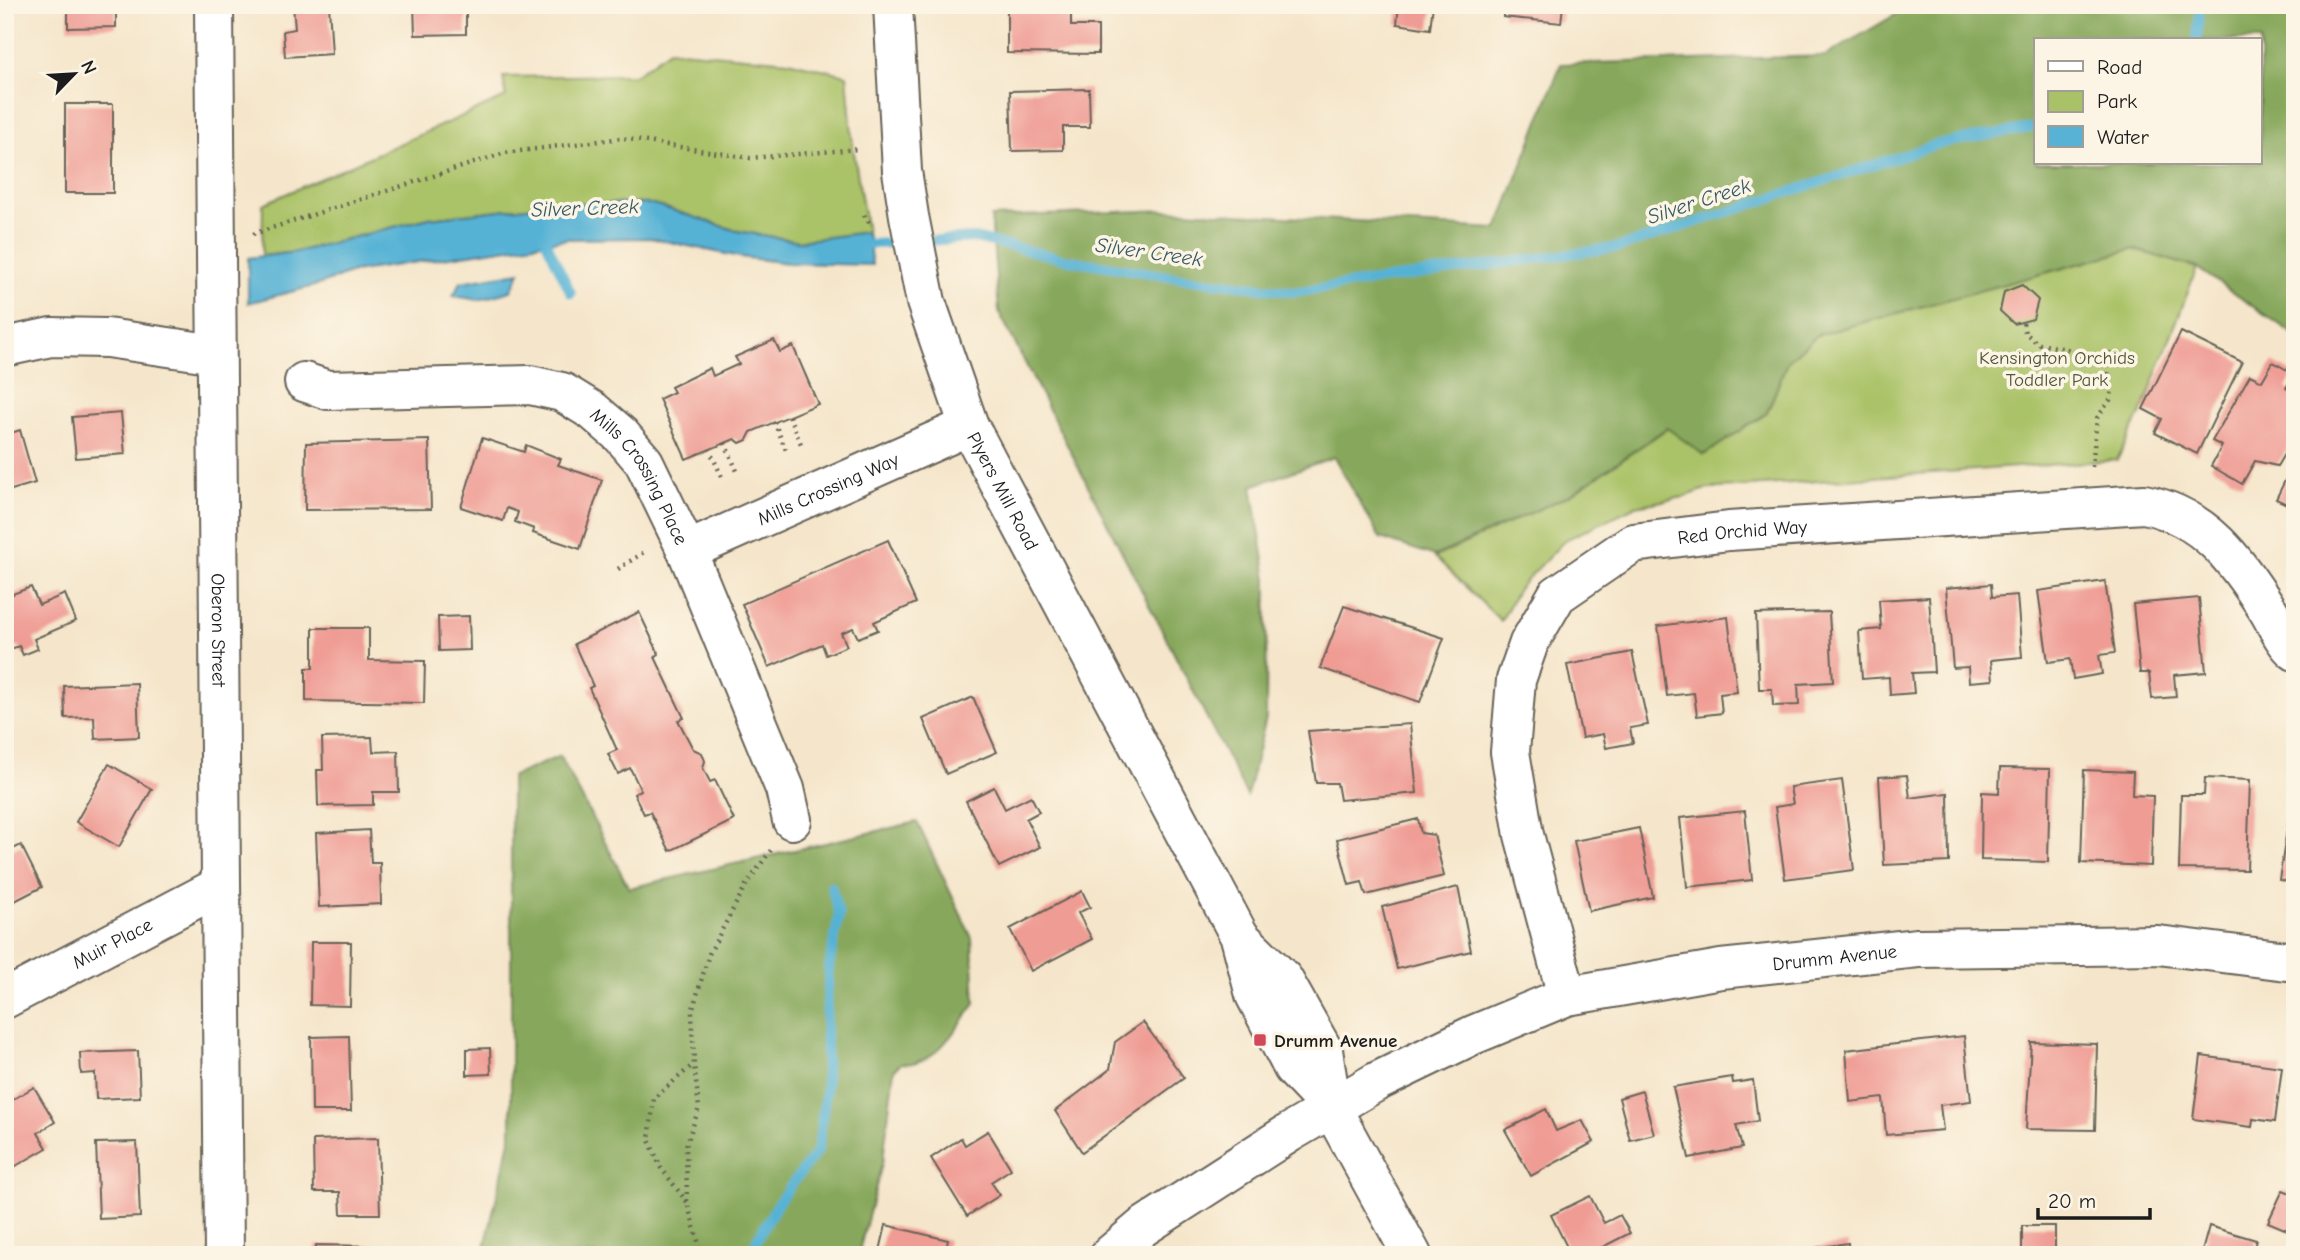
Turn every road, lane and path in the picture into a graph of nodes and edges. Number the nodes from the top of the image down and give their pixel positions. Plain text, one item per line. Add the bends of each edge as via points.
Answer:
1 (214, 5) edge
2 (893, 5) edge
3 (859, 149) dead end
4 (242, 237) dead end
5 (2022, 323) dead end
6 (5, 347) edge
7 (2109, 349) dead end
8 (216, 354) junction
9 (2108, 362) junction
10 (304, 382) dead end
11 (789, 416) dead end
12 (774, 422) dead end
13 (970, 426) junction
14 (725, 443) dead end
15 (801, 444) dead end
16 (709, 449) dead end
17 (786, 450) dead end
18 (2092, 467) dead end
19 (737, 471) dead end
20 (722, 477) dead end
21 (645, 551) dead end
22 (687, 551) junction
23 (618, 569) dead end
24 (2295, 651) edge
25 (792, 820) joint
26 (220, 886) junction
27 (2295, 962) edge
28 (1567, 996) junction
29 (5, 999) edge
30 (694, 1063) junction
31 (1332, 1109) junction
32 (687, 1202) junction
33 (224, 1255) edge
34 (702, 1255) edge
35 (1110, 1255) edge
36 (1412, 1255) edge

1 - 8 street, Oberon Street
2 - 13 street, Plyers Mill Road via 905,193 926,302
3 - 4 path via 750,158 622,138 505,153
5 - 9 path via 2025,333 2039,344
6 - 8 street via 51,337 107,338
7 - 9 path
8 - 26 street, Oberon Street
9 - 18 path via 2112,390 2096,418
10 - 22 street, Mills Crossing Place via 328,390 530,385 562,392 593,411 644,462
11 - 15 path
12 - 17 path
13 - 22 street, Mills Crossing Way
13 - 31 street, Plyers Mill Road via 1240,937 1283,979 1323,1050
14 - 19 path
16 - 20 path
21 - 23 path
22 - 25 street, Mills Crossing Place via 785,789
24 - 28 street, Red Orchid Way via 2241,568 2198,524 2144,504 1729,531 1633,543 1557,595 1529,643 1516,680 1510,752 1524,835
25 - 30 path via 747,885 709,954 692,1012
26 - 29 street, Muir Place
26 - 33 street, Oberon Street
27 - 28 street, Drumm Avenue via 2158,945 1918,948 1721,969
28 - 31 street, Drumm Avenue via 1401,1069
30 - 32 path via 699,1108 686,1146
30 - 32 path via 654,1098 649,1140 661,1168
31 - 35 street, Drumm Avenue via 1143,1227
31 - 36 street, Plyers Mill Road
32 - 34 path

